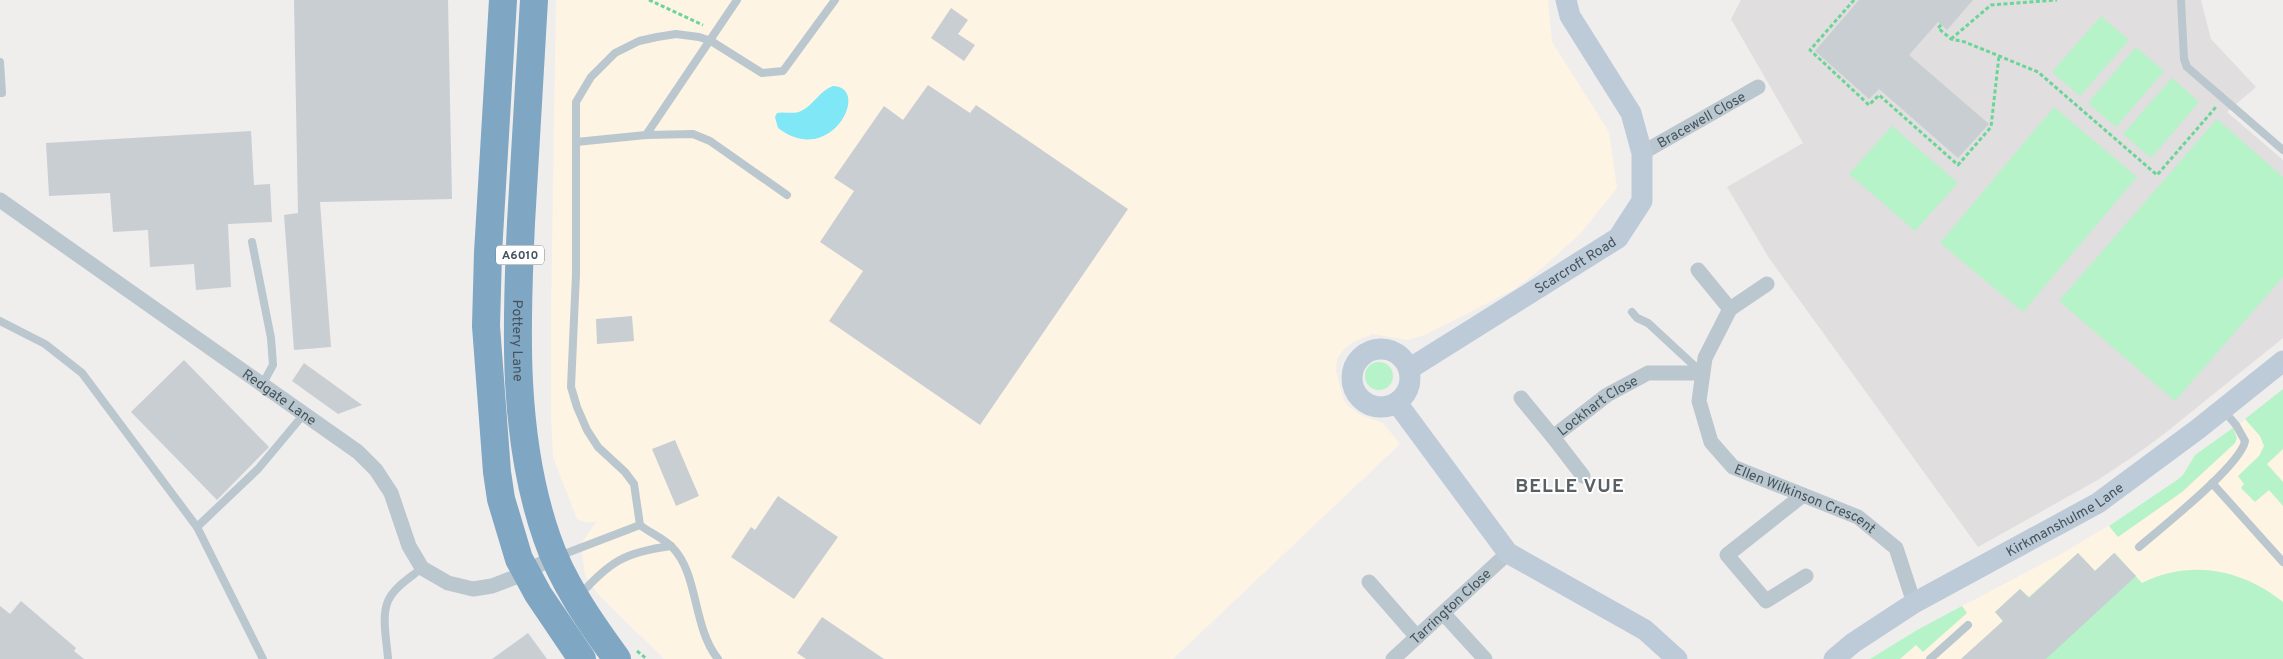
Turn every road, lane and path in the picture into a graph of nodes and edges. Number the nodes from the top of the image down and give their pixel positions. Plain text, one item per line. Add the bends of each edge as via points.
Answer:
1 (503, 0) edge
2 (534, 0) edge
3 (649, 0) edge
4 (737, 0) edge
5 (835, 0) edge
6 (1566, 0) edge
7 (1854, 0) edge
8 (1992, 0) edge
9 (2057, 0) edge
10 (2181, 0) edge
11 (1991, 6) junction
12 (1941, 25) dead end
13 (715, 31) junction
14 (1951, 39) junction
15 (711, 41) junction
16 (1999, 56) junction
17 (0, 62) edge
18 (1758, 87) dead end
19 (0, 93) edge
20 (2218, 104) dead end
21 (646, 135) junction
22 (576, 142) junction
23 (2283, 150) edge
24 (1642, 153) junction
25 (787, 195) dead end
26 (0, 200) edge
27 (252, 242) dead end
28 (1698, 270) dead end
29 (1767, 284) dead end
30 (1730, 310) junction
31 (1632, 312) dead end
32 (0, 321) edge
33 (2283, 361) edge
34 (1409, 369) junction
35 (1702, 373) junction
36 (262, 385) junction
37 (1521, 398) dead end
38 (1397, 403) junction
39 (2222, 410) junction
40 (304, 414) junction
41 (1553, 438) junction
42 (1583, 476) dead end
43 (2212, 483) junction
44 (1802, 495) junction
45 (640, 525) junction
46 (197, 527) junction
47 (671, 546) junction
48 (2139, 547) dead end
49 (1508, 553) junction
50 (555, 557) junction
51 (2283, 562) edge
52 (422, 568) junction
53 (526, 572) junction
54 (1806, 576) dead end
55 (1369, 582) dead end
56 (577, 598) junction
57 (1914, 603) junction
58 (1443, 613) junction
59 (1968, 625) dead end
60 (1417, 637) junction
61 (263, 659) edge
62 (388, 659) edge
63 (582, 659) edge
64 (617, 659) edge
65 (718, 659) edge
66 (1393, 659) edge
67 (1485, 659) edge
68 (1677, 659) edge
69 (1834, 659) edge
70 (1930, 659) edge

1 - 53 highway, A6010 via 486,326 501,499
2 - 50 highway, Pottery Lane / A6010 via 518,283 519,340 532,487
3 - 13 path
4 - 13 lane
5 - 15 lane via 790,63 777,73 762,73
6 - 24 street, Scarcroft Road via 1570,16 1631,113
7 - 16 path via 1810,50 1869,105 1879,95 1958,165 1991,127
8 - 11 path
9 - 11 path
10 - 23 lane via 2187,67
11 - 14 path
12 - 14 path via 1938,28
13 - 15 lane
14 - 16 path
15 - 21 lane
15 - 22 lane via 676,34 639,41 615,53 590,77 576,102
16 - 20 path via 2038,72 2157,175
17 - 19 lane
18 - 24 street, Bracewell Close
21 - 22 lane
21 - 25 lane via 693,134 710,141
22 - 45 lane via 576,274 571,387 580,415 598,447 634,484
24 - 34 street, Scarcroft Road via 1642,201 1618,238
26 - 36 street, Redgate Lane
27 - 36 lane via 271,338 273,365
28 - 30 street
29 - 30 street, Ellen Wilkinson Crescent
30 - 35 street, Ellen Wilkinson Crescent via 1704,358
31 - 35 lane
32 - 46 lane via 45,344 82,373
33 - 39 street, Kirkmanshulme Lane
34 - 38 street via 1409,388
34 - 38 street via 1397,354 1379,349 1361,357 1352,373 1355,392 1361,400 1369,405 1388,407
35 - 41 street, Lockhart Close via 1648,373 1607,395
35 - 44 street, Ellen Wilkinson Crescent via 1699,401 1711,442 1733,467
36 - 40 street, Redgate Lane
37 - 41 street, Lockhart Close
38 - 49 street
39 - 43 lane via 2245,441 2241,453
39 - 57 street, Kirkmanshulme Lane via 2098,503
40 - 46 lane via 258,469
40 - 52 street, Redgate Lane via 358,452 376,470 391,493 408,546
41 - 42 street, Lockhart Close
43 - 48 lane
43 - 51 lane
44 - 54 street via 1726,555 1766,601
44 - 57 street, Ellen Wilkinson Crescent via 1858,517 1896,548
45 - 47 lane
45 - 50 lane
46 - 61 lane
47 - 56 lane via 642,550 620,559 602,571
47 - 65 lane via 683,563 699,623
49 - 58 street, Tarrington Close
49 - 68 street via 1645,630
50 - 53 street, Redgate Lane
50 - 56 highway, Pottery Lane / A6010
52 - 53 street, Redgate Lane via 448,583 473,589
52 - 62 lane via 388,600 385,611
53 - 63 highway, A6010
55 - 60 street
56 - 64 highway, Pottery Lane / A6010
57 - 69 street, Kirkmanshulme Lane
58 - 60 street, Tarrington Close
58 - 67 street
59 - 70 lane
60 - 66 street, Tarrington Close

